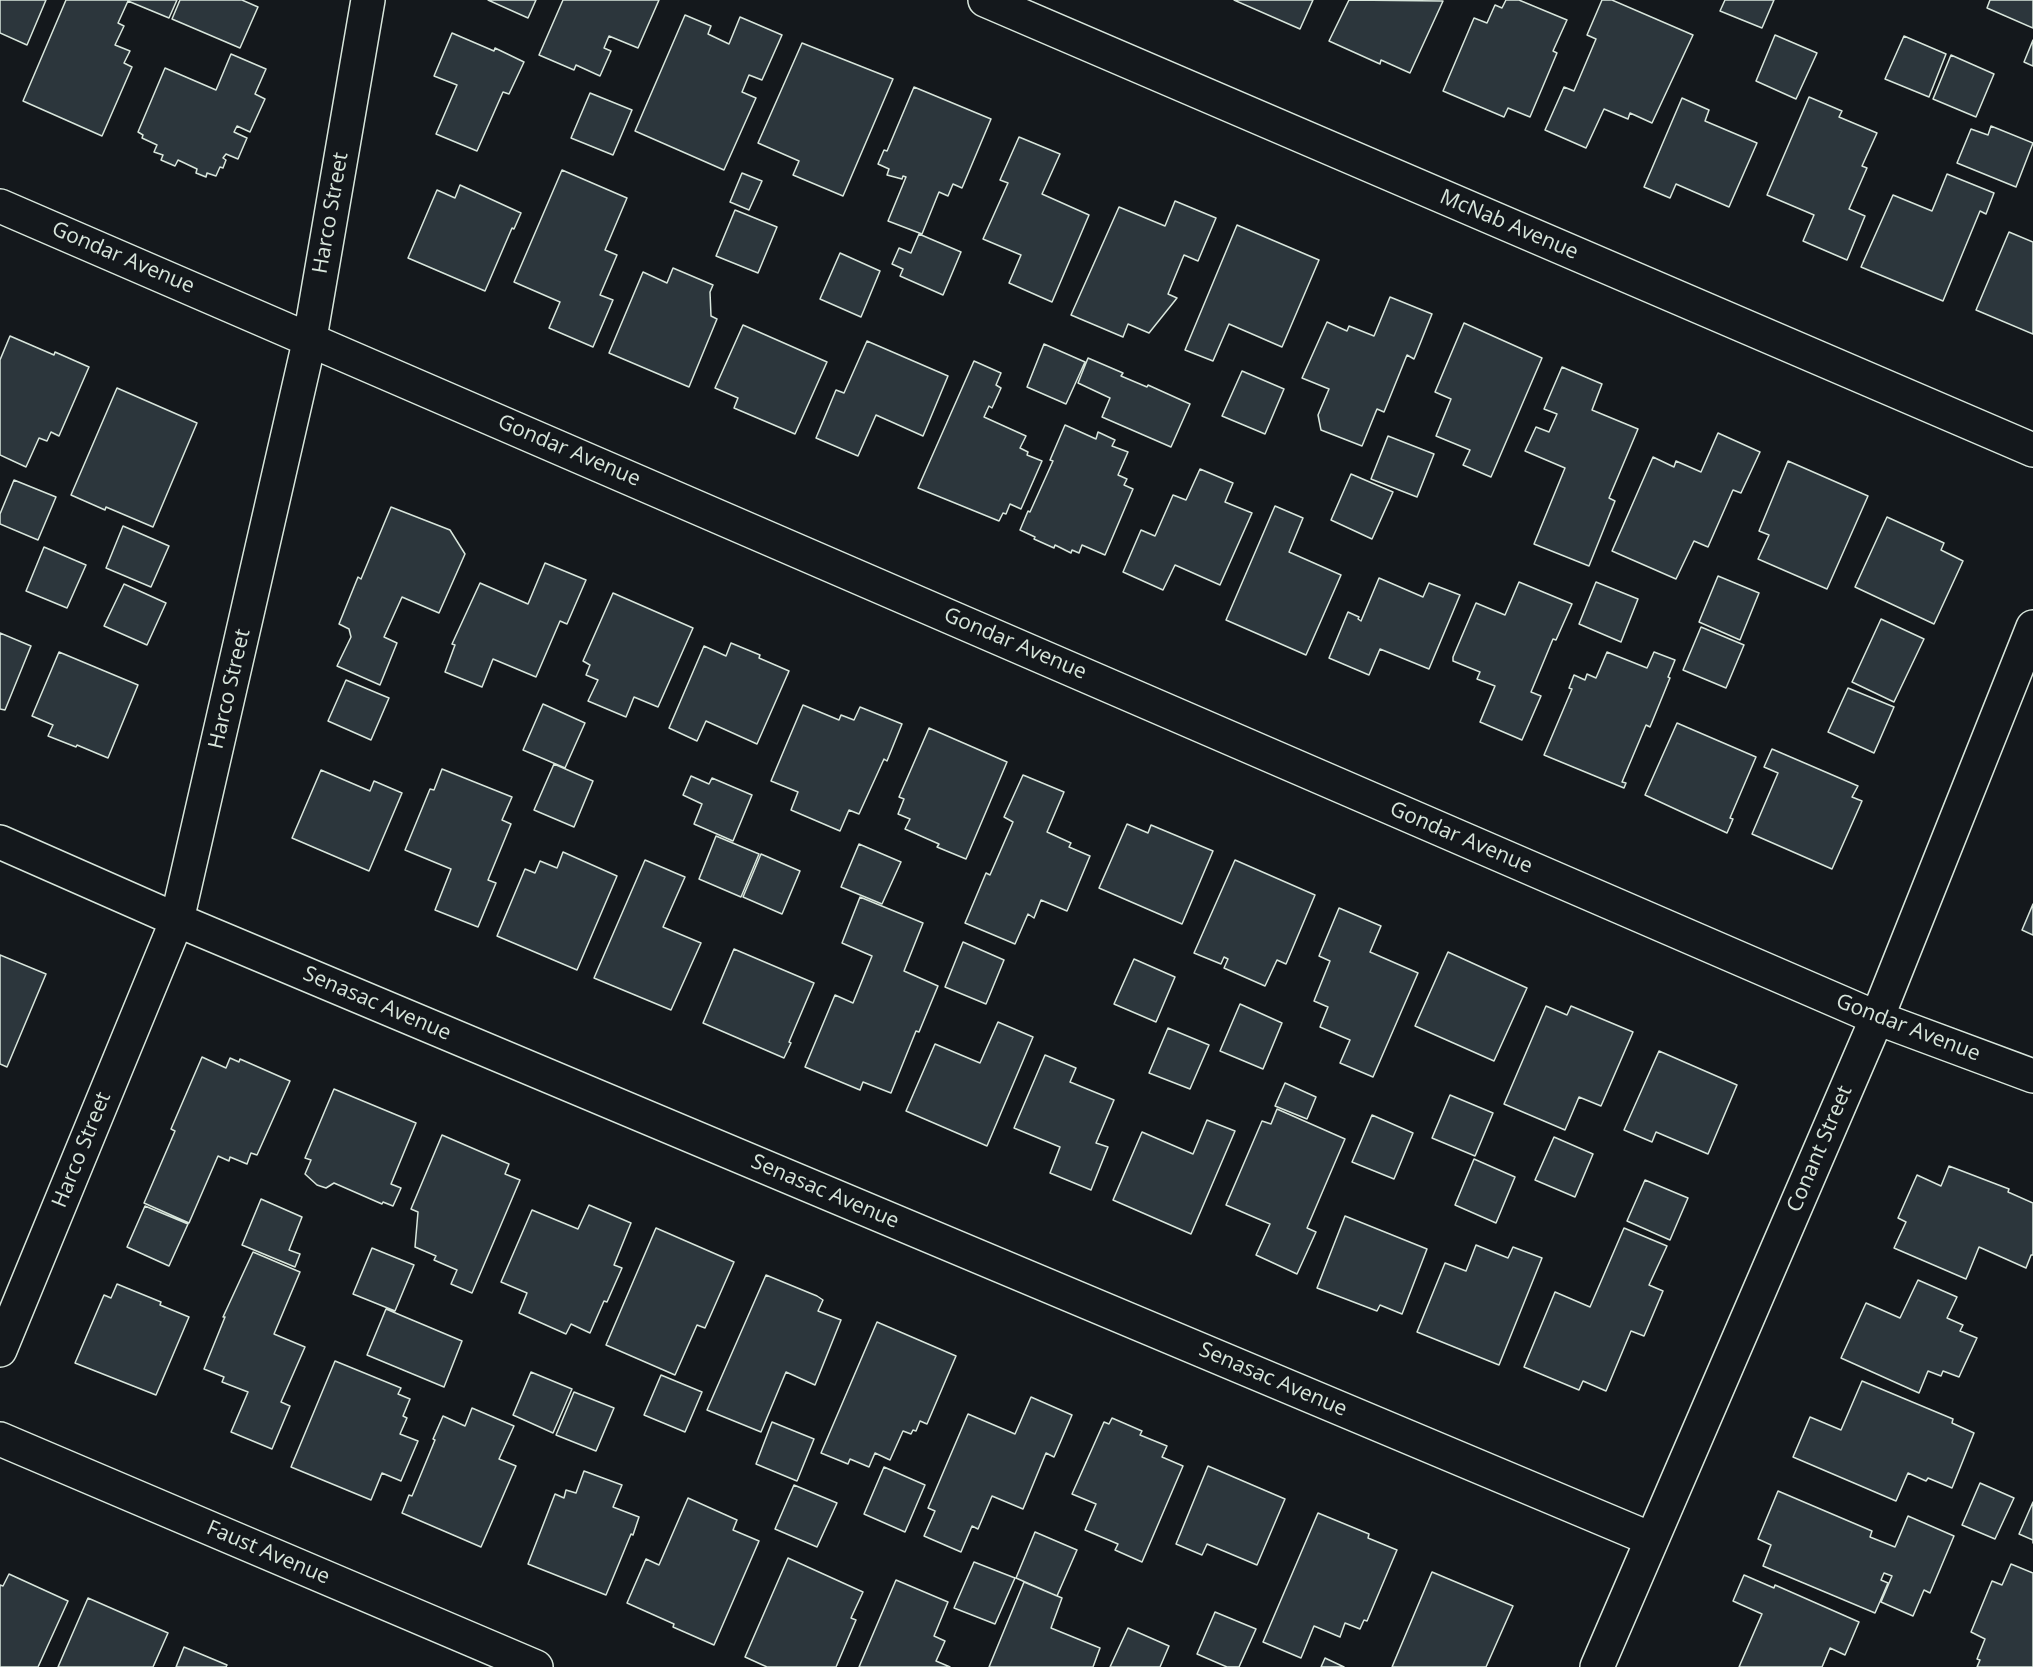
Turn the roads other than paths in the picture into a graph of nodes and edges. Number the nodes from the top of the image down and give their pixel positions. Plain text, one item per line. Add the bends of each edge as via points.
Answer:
1 (368, 0) edge
2 (985, 0) edge
3 (0, 206) edge
4 (310, 338) junction
5 (2033, 450) edge
6 (2033, 627) edge
7 (0, 842) edge
8 (177, 920) junction
9 (1877, 1018) junction
10 (2033, 1077) edge
11 (0, 1350) edge
12 (0, 1440) edge
13 (1651, 1539) junction
14 (536, 1667) edge
15 (1597, 1667) edge

1 - 4 street, Harco Street
2 - 5 street, McNab Avenue
3 - 4 street, Gondar Avenue
4 - 8 street, Harco Street
4 - 9 street, Gondar Avenue
6 - 9 street, Conant Street
7 - 8 street, Senasac Avenue
8 - 11 street, Harco Street
8 - 13 street, Senasac Avenue
9 - 10 street, Gondar Avenue
9 - 13 street, Conant Street
12 - 14 street, Faust Avenue
13 - 15 street, Conant Street

